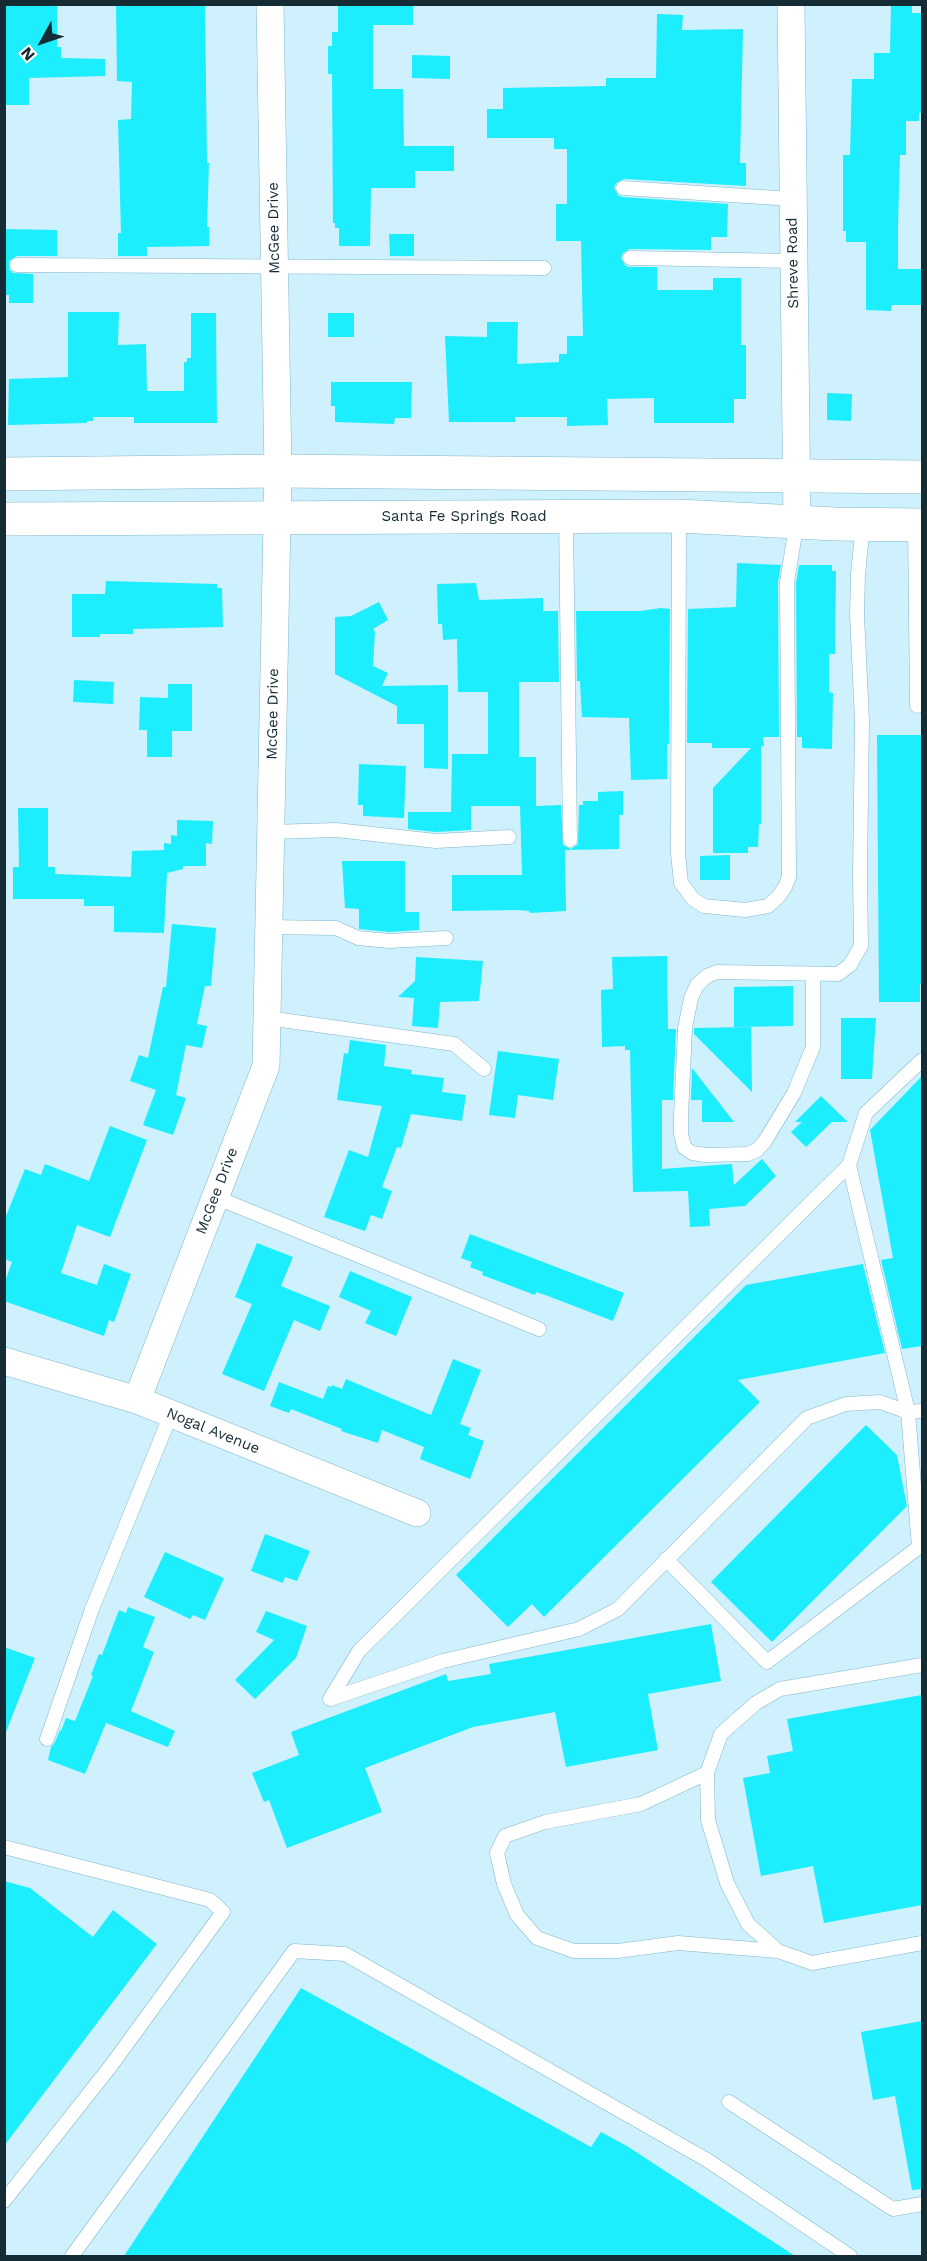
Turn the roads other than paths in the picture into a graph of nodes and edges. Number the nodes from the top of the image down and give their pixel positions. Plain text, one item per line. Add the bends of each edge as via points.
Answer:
1 (270, 4) edge
2 (791, 4) edge
3 (623, 189) dead end
4 (792, 200) junction
5 (630, 258) dead end
6 (793, 261) junction
7 (17, 266) dead end
8 (274, 267) junction
9 (544, 268) dead end
10 (278, 471) junction
11 (4, 474) edge
12 (796, 476) junction
13 (922, 477) edge
14 (679, 516) junction
15 (566, 517) junction
16 (277, 518) junction
17 (4, 519) edge
18 (797, 521) junction
19 (863, 524) junction
20 (919, 525) edge
21 (917, 706) dead end
22 (270, 832) junction
23 (509, 837) dead end
24 (570, 840) dead end
25 (268, 927) junction
26 (446, 938) dead end
27 (813, 974) junction
28 (267, 1018) junction
29 (922, 1060) edge
30 (484, 1069) dead end
31 (849, 1165) junction
32 (215, 1197) junction
33 (539, 1329) dead end
34 (4, 1361) edge
35 (137, 1400) junction
36 (915, 1412) edge
37 (171, 1414) junction
38 (417, 1513) dead end
39 (666, 1559) junction
40 (922, 1665) edge
41 (47, 1739) dead end
42 (707, 1773) junction
43 (4, 1847) edge
44 (922, 1943) edge
45 (778, 1952) junction
46 (729, 2102) dead end
47 (4, 2201) edge
48 (922, 2204) edge
49 (72, 2256) edge
50 (850, 2256) edge

1 - 8 street, McGee Drive
2 - 4 street, Shreve Road
3 - 4 lane
4 - 6 street, Shreve Road
5 - 6 lane
6 - 12 street, Shreve Road
7 - 8 lane
8 - 9 lane
8 - 10 street, McGee Drive
10 - 11 main road
10 - 12 main road
10 - 16 street, McGee Drive
12 - 13 main road
12 - 18 street, Shreve Road
14 - 15 main road, Santa Fe Springs Road
14 - 18 main road, Santa Fe Springs Road
14 - 18 lane via 681,883 704,906 745,910 768,906 789,877 787,582
15 - 16 main road, Santa Fe Springs Road
15 - 24 lane
16 - 17 main road, Santa Fe Springs Road
16 - 22 street, McGee Drive
18 - 19 main road, Santa Fe Springs Road
19 - 20 main road, Santa Fe Springs Road
19 - 27 lane via 857,615 862,721 861,946 850,965 838,974
20 - 21 lane
22 - 23 lane via 336,831 436,841
22 - 25 street, McGee Drive
25 - 26 lane via 336,928 358,938 388,941
25 - 28 street, McGee Drive
27 - 27 lane via 717,972 697,985 685,1028 681,1116 684,1147 692,1153 748,1154 765,1140 794,1093 813,1047
28 - 30 lane via 454,1044
28 - 32 street, McGee Drive via 266,1066
29 - 31 lane via 866,1113
31 - 36 lane
31 - 39 lane via 359,1651 330,1699 443,1661 579,1629 618,1609
32 - 33 lane
32 - 35 street, McGee Drive
34 - 35 street, Nogal Avenue
35 - 37 street, Nogal Avenue
36 - 39 lane via 880,1402 846,1404 807,1418
36 - 39 lane via 919,1546 767,1662
37 - 38 street, Nogal Avenue
37 - 41 lane via 88,1619
40 - 42 lane via 780,1689 756,1703 721,1734
42 - 45 lane via 708,1820 726,1883 748,1924
42 - 45 lane via 641,1804 545,1822 506,1836 497,1853 504,1884 517,1915 537,1938 574,1951 618,1951 678,1943
43 - 47 lane via 210,1900 223,1912 110,2067
44 - 45 lane via 812,1963
46 - 48 lane via 893,2209
49 - 50 lane via 294,1951 345,1954 707,2160

